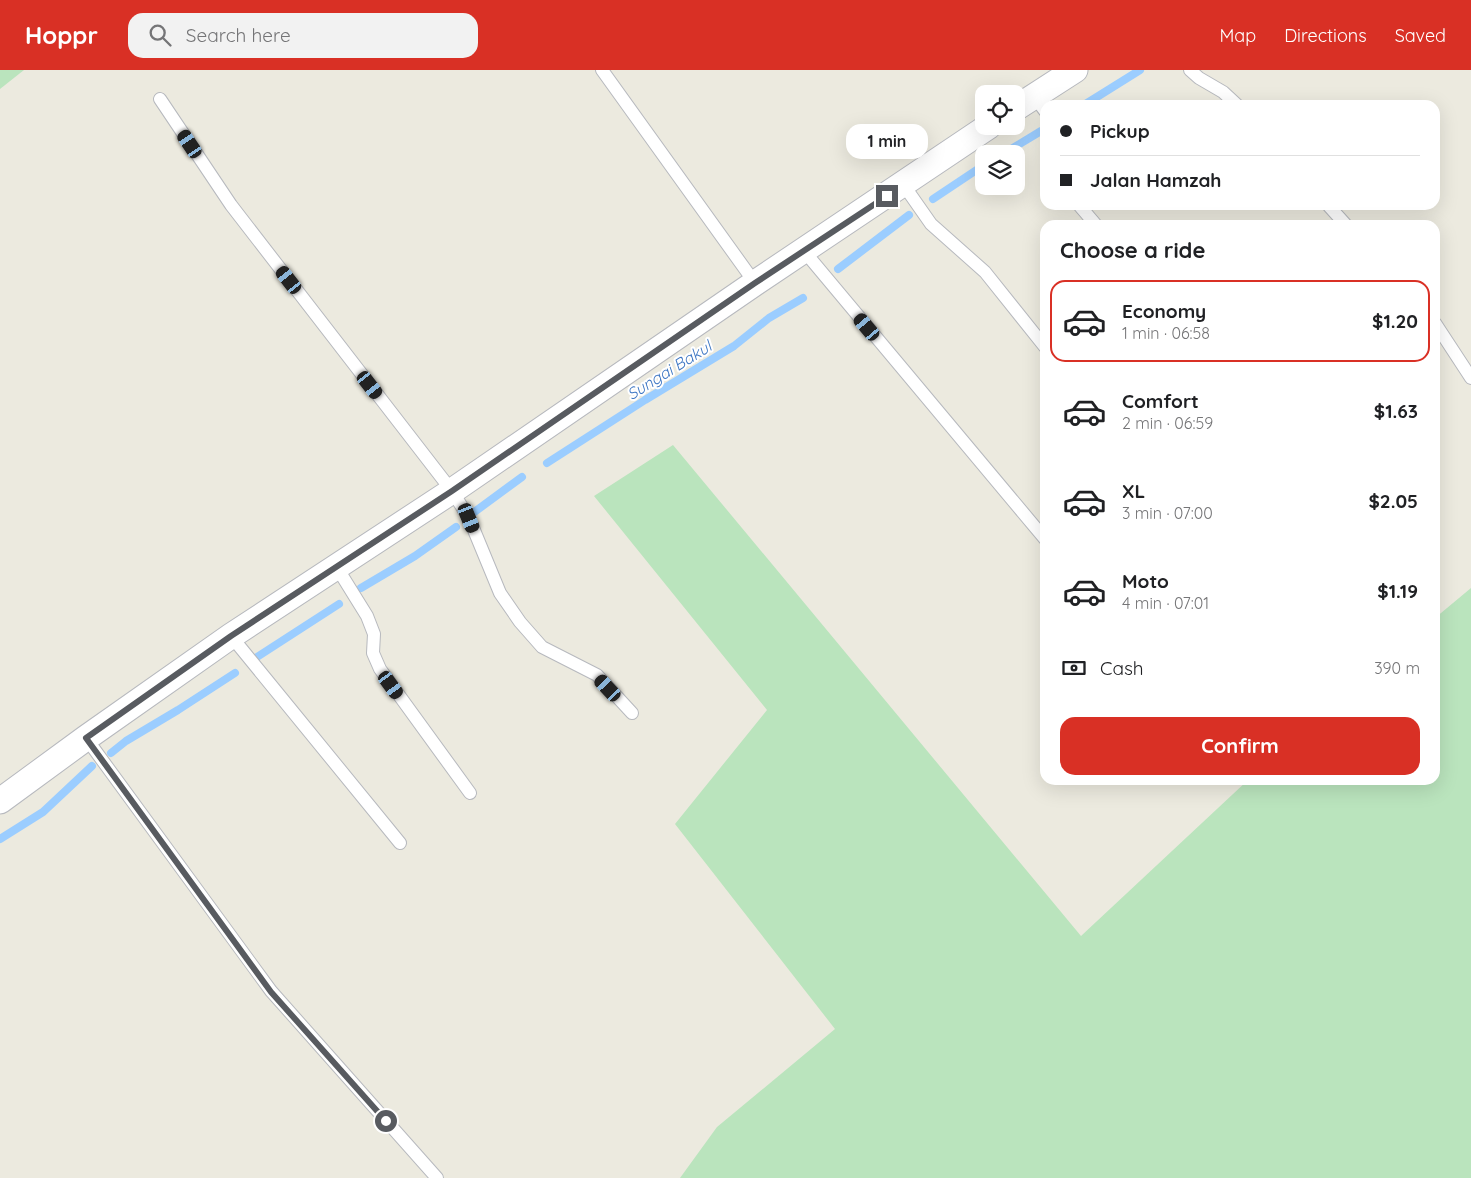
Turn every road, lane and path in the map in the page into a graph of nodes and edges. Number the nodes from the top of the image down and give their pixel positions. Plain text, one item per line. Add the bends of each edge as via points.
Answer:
1 (602, 70) edge
2 (1075, 70) edge
3 (1190, 70) edge
4 (160, 99) dead end
5 (1232, 100) edge
6 (1032, 105) edge
7 (976, 135) edge
8 (903, 184) junction
9 (1084, 210) edge
10 (1332, 210) edge
11 (1092, 220) edge
12 (1342, 220) edge
13 (804, 251) junction
14 (755, 283) junction
15 (1440, 331) edge
16 (1040, 341) edge
17 (1471, 378) edge
18 (452, 491) junction
19 (1040, 533) edge
20 (336, 566) junction
21 (231, 636) junction
22 (632, 713) dead end
23 (86, 738) junction
24 (470, 793) dead end
25 (0, 801) edge
26 (400, 843) dead end
27 (437, 1178) edge

1 - 14 lane
2 - 6 street
3 - 5 lane
4 - 18 lane via 231,205
7 - 8 street
8 - 13 street
8 - 16 lane via 931,224 985,272
9 - 11 lane
10 - 12 lane
13 - 14 street
13 - 19 lane
14 - 18 street
15 - 17 lane
18 - 20 street
18 - 22 lane via 469,518 500,593 520,622 542,647 597,675
20 - 21 street
20 - 24 lane via 367,616 374,634 372,653 380,669
21 - 23 street
21 - 26 lane
23 - 25 street
23 - 27 lane via 271,992

